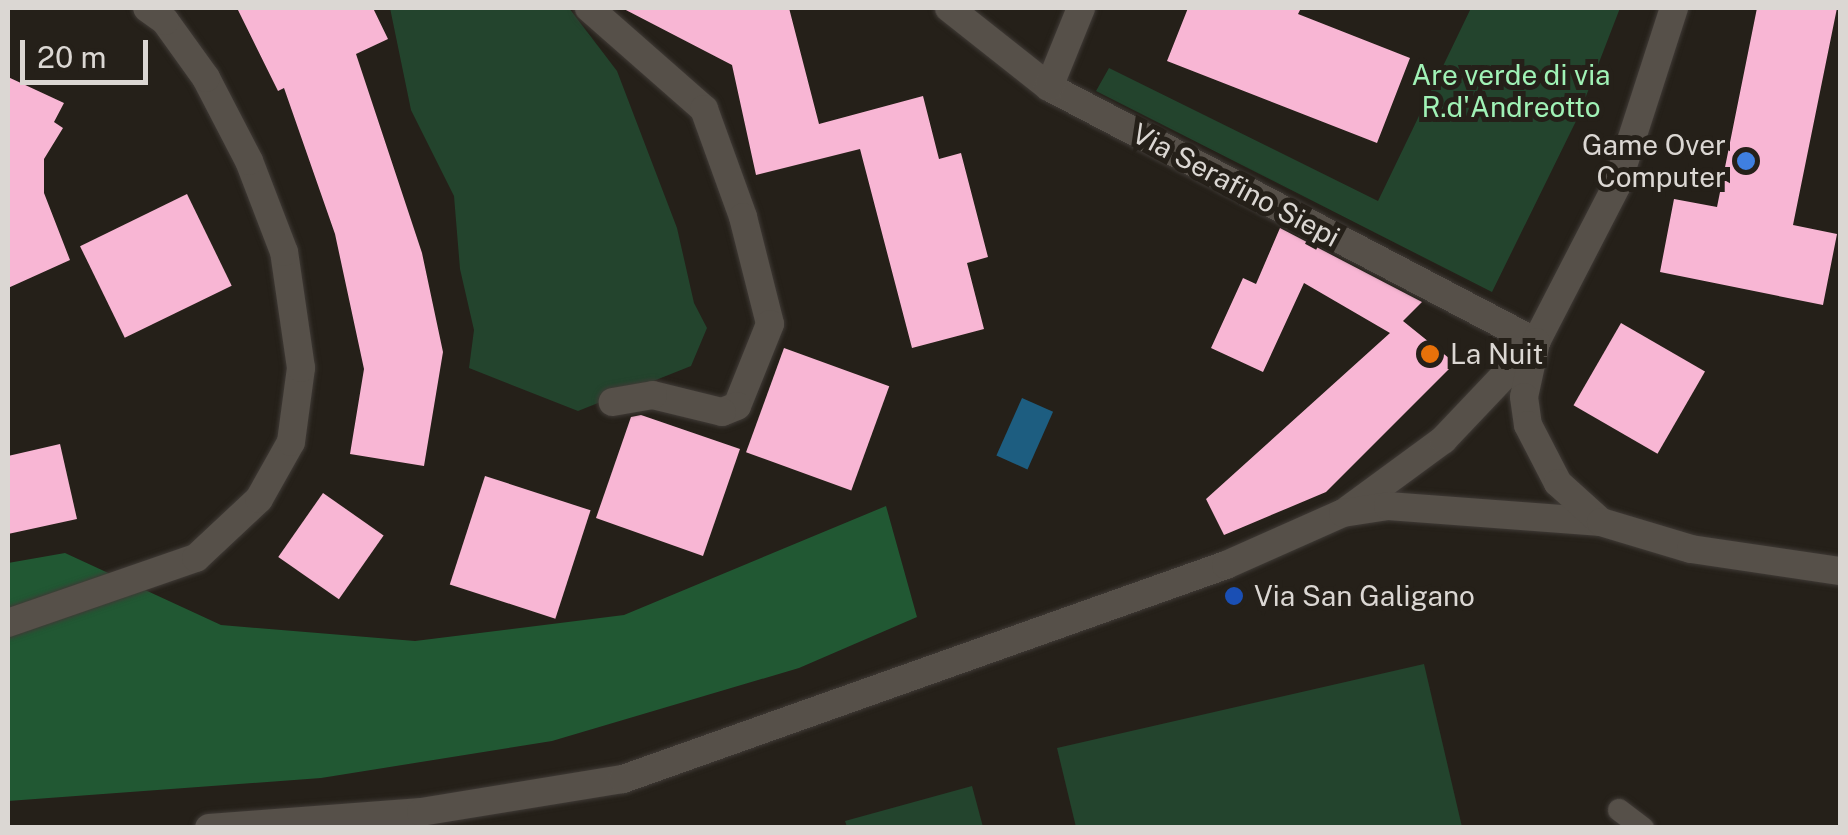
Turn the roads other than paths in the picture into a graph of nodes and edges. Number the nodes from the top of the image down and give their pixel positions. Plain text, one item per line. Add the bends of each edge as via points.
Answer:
1 (147, 8) edge
2 (588, 8) edge
3 (949, 8) edge
4 (1081, 8) edge
5 (1674, 8) edge
6 (1049, 87) junction
7 (1536, 342) junction
8 (613, 402) dead end
9 (1343, 513) junction
10 (1601, 522) junction
11 (1840, 571) edge
12 (8, 623) edge
13 (1619, 810) dead end
14 (209, 828) edge
15 (1643, 828) edge

1 - 12 street via 206,78 249,161 284,252 302,368 290,442 260,499 196,558
2 - 8 street via 704,110 743,217 770,324 737,406 722,412 653,395
3 - 6 street, Via Serafino Siepi
4 - 6 street
5 - 7 street via 1617,185
6 - 7 street, Via Serafino Siepi
7 - 9 street via 1443,440
7 - 10 street via 1524,397 1528,425 1558,483
9 - 10 street via 1388,506
9 - 14 street via 1226,564 623,779 422,812
10 - 11 street via 1690,549
13 - 15 lane

